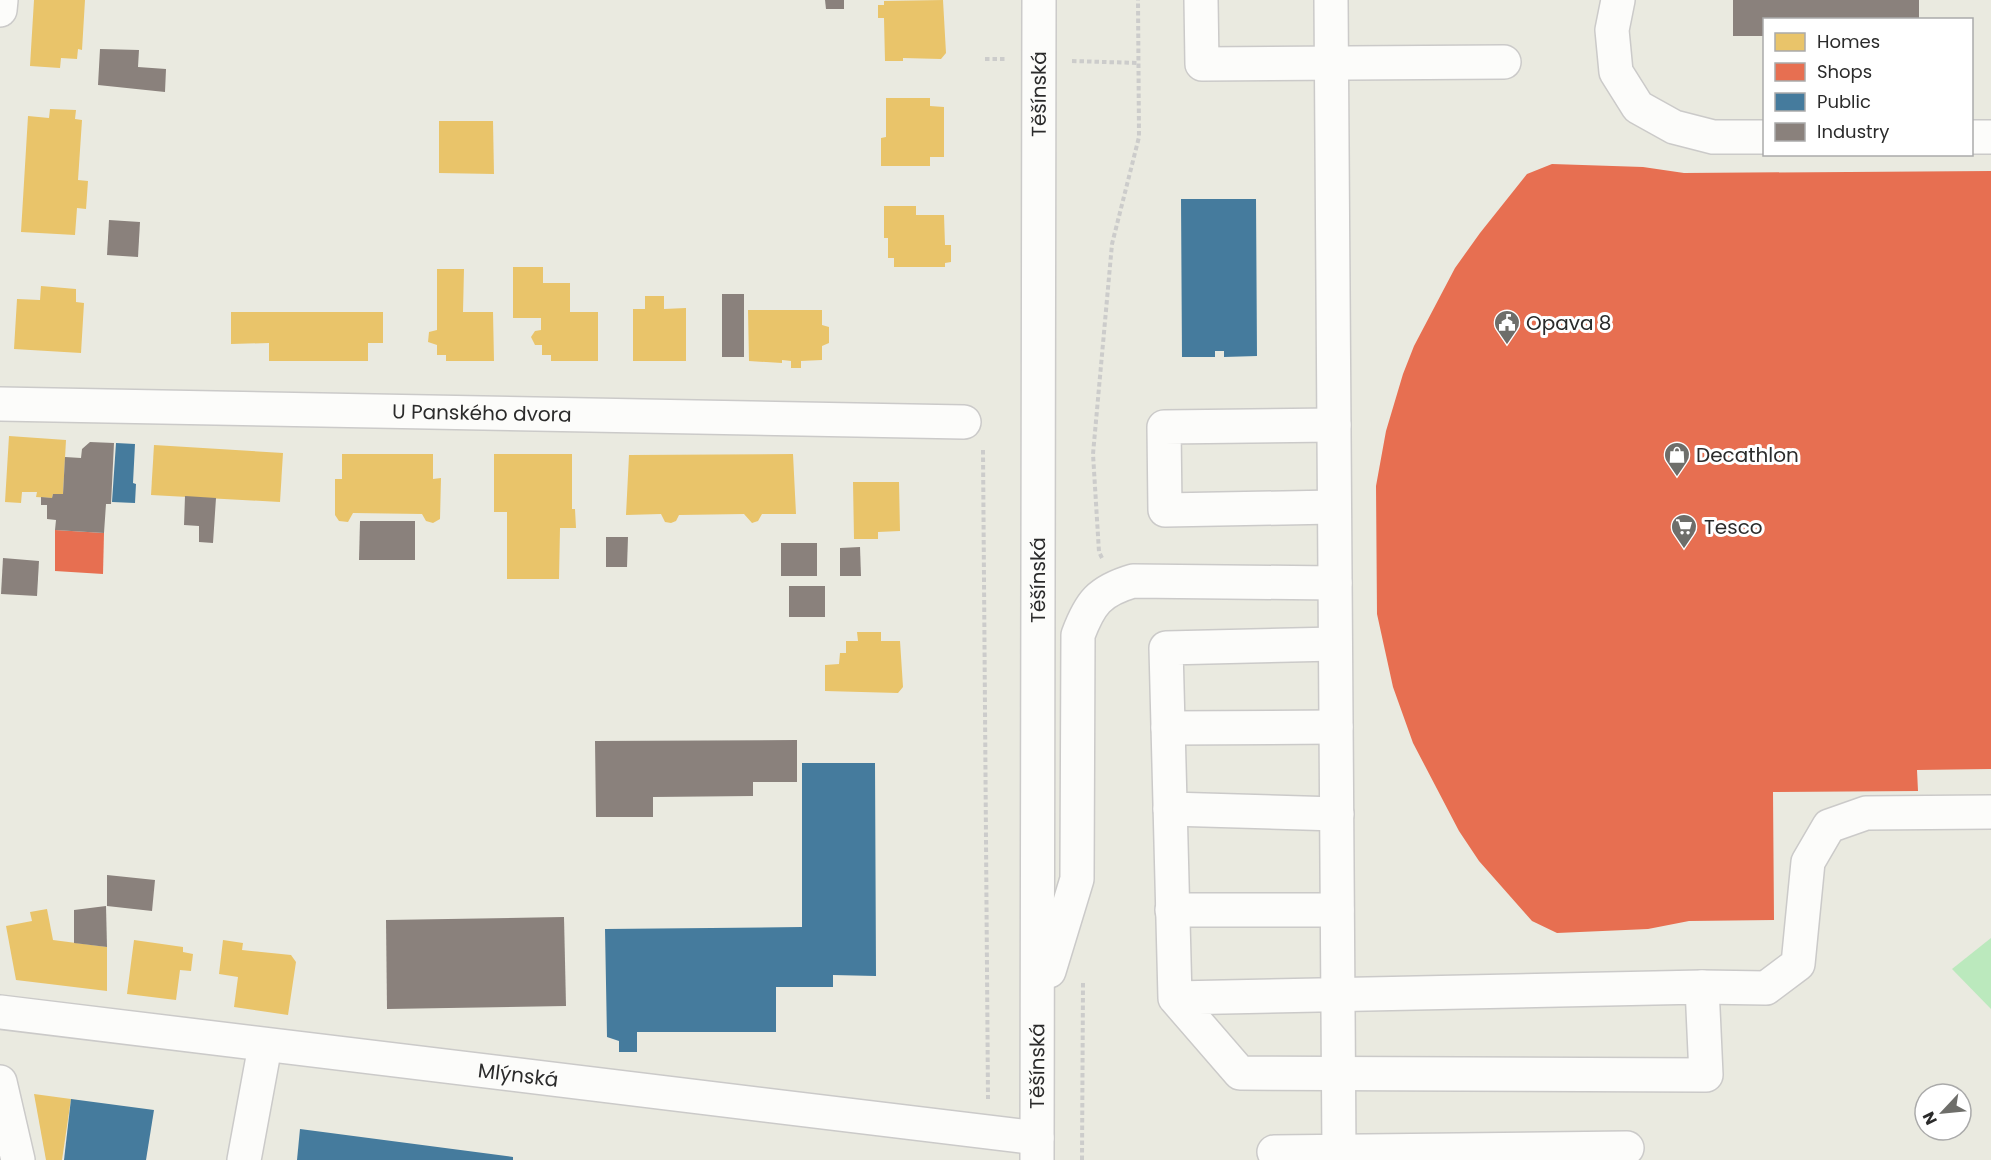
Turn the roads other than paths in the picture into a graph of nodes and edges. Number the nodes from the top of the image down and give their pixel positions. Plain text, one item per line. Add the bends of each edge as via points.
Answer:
1 (1, 0) edge
2 (1039, 0) edge
3 (1201, 0) edge
4 (1331, 0) edge
5 (1618, 0) edge
6 (0, 10) edge
7 (1504, 62) dead end
8 (1331, 63) junction
9 (1763, 136) edge
10 (1973, 136) edge
11 (1991, 136) edge
12 (0, 404) edge
13 (1334, 425) junction
14 (973, 431) road end
15 (1334, 507) junction
16 (1335, 583) junction
17 (1335, 644) junction
18 (1336, 727) junction
19 (1168, 728) junction
20 (1170, 809) junction
21 (1991, 812) edge
22 (1336, 814) junction
23 (1172, 910) junction
24 (1337, 910) junction
25 (1702, 987) junction
26 (1338, 994) junction
27 (1175, 998) junction
28 (1038, 1004) junction
29 (0, 1012) edge
30 (265, 1046) junction
31 (1338, 1074) junction
32 (0, 1082) edge
33 (1627, 1148) dead end
34 (1037, 1149) edge
35 (1274, 1152) dead end
36 (1339, 1152) junction
37 (18, 1160) edge
38 (244, 1160) edge

1 - 6 street
2 - 28 street, Těšínská
3 - 8 street via 1202,64
4 - 8 street
5 - 9 street via 1612,30 1616,72 1638,107 1674,127 1713,137
7 - 8 street
8 - 13 street
10 - 11 street
12 - 14 street, U Panského dvora
13 - 15 street
13 - 15 street via 1164,427 1166,510
15 - 16 street
16 - 17 street
16 - 28 street via 1133,581 1114,586 1095,600 1078,635 1077,879
17 - 18 street
17 - 19 street via 1166,648
18 - 19 street
18 - 22 street
19 - 20 street
20 - 22 street
20 - 23 street
21 - 25 street via 1866,813 1829,826 1808,862 1798,964 1766,988
22 - 24 street
23 - 24 street
23 - 27 street
24 - 26 street
25 - 26 street
25 - 31 street via 1706,1075
26 - 27 street
26 - 31 street
27 - 31 street via 1240,1073
28 - 34 street, Těšínská
29 - 30 street, Mlýnská
30 - 34 street, Mlýnská
30 - 38 street
31 - 36 street
32 - 37 street
33 - 36 street
35 - 36 street

